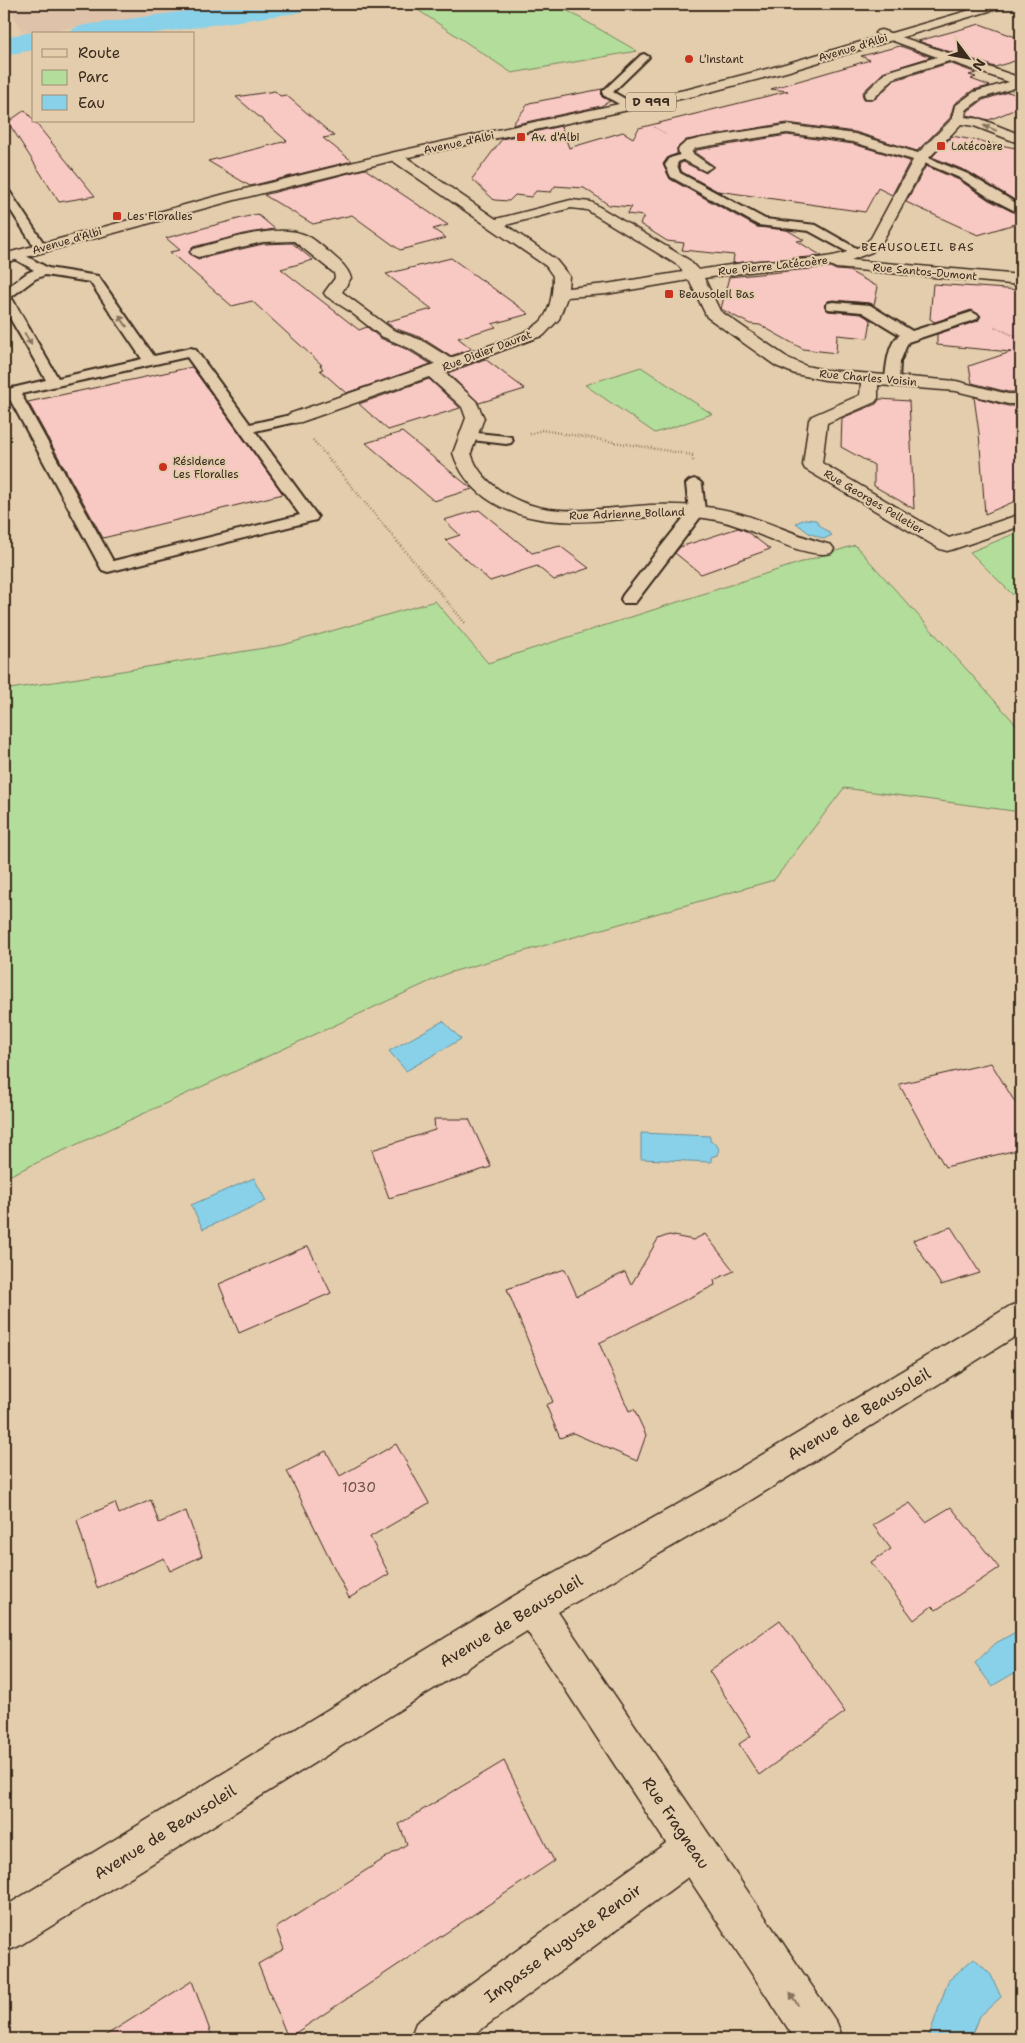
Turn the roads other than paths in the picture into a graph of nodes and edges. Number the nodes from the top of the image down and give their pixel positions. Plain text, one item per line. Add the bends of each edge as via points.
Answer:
1 (1002, 4) edge
2 (912, 27) junction
3 (886, 35) junction
4 (937, 35) dead end
5 (644, 57) dead end
6 (948, 57) junction
7 (1021, 82) edge
8 (870, 95) dead end
9 (632, 107) junction
10 (958, 120) junction
11 (1021, 140) edge
12 (689, 150) junction
13 (395, 156) junction
14 (921, 158) junction
15 (705, 167) dead end
16 (4, 191) edge
17 (1021, 210) edge
18 (494, 224) junction
19 (872, 245) junction
20 (41, 248) junction
21 (198, 252) dead end
22 (857, 252) junction
23 (10, 257) edge
24 (830, 261) junction
25 (882, 268) junction
26 (44, 272) junction
27 (695, 276) junction
28 (1021, 280) edge
29 (561, 292) junction
30 (4, 297) edge
31 (833, 306) dead end
32 (972, 316) dead end
33 (911, 336) junction
34 (151, 361) junction
35 (441, 368) junction
36 (870, 379) junction
37 (892, 381) junction
38 (54, 383) junction
39 (1017, 401) edge
40 (295, 418) joint
41 (246, 429) junction
42 (468, 436) junction
43 (506, 440) road end
44 (694, 484) road end
45 (697, 511) junction
46 (1021, 520) edge
47 (947, 546) junction
48 (824, 549) dead end
49 (917, 550) dead end
50 (630, 599) dead end
51 (1021, 1316) edge
52 (532, 1606) junction
53 (693, 1848) junction
54 (4, 1931) edge
55 (432, 2039) edge
56 (821, 2039) edge

1 - 2 street, Avenue d'Albi / D 999
2 - 3 street, Avenue d'Albi / D 999
2 - 4 street
3 - 6 street
3 - 9 street, Avenue d'Albi / D 999 via 782,69
5 - 9 lane via 607,93
6 - 7 street
6 - 8 street via 890,74
7 - 10 street via 978,95 960,109
9 - 13 street, Avenue d'Albi / D 999
11 -> 10 street via 976,122
10 - 14 street
12 - 14 street via 784,123 839,134
12 - 15 street
12 - 22 lane via 671,165 676,174 762,222 812,228
13 - 18 street
13 - 20 street, Avenue d'Albi / D 999 via 230,196
14 - 17 lane via 964,176
14 - 19 street via 880,237
16 - 20 lane
18 - 27 street via 571,204 591,206 684,263
18 - 29 street via 551,264 561,276
19 - 22 street, Rue Pierre Latécoère
19 - 25 street via 883,250
20 - 23 street, Avenue d'Albi / D 999
21 - 35 street, Rue Adrienne Bolland via 273,237 300,238 341,271 343,278 332,293 387,333 415,344
22 - 24 street, Rue Pierre Latécoère
23 - 26 lane
24 - 25 street, Rue Santos-Dumont
24 - 27 street, Rue Pierre Latécoère via 743,268
25 - 28 street, Rue Santos-Dumont
26 - 30 lane via 32,276
34 -> 26 lane via 94,279
27 - 29 street, Rue Pierre Latécoère via 597,291
27 - 36 street, Rue Charles Voisin via 713,314 782,362 824,375
29 - 35 street, Rue Didier Daurat via 550,321 541,330
30 -> 38 lane
31 - 33 lane via 865,308
32 - 33 lane
33 - 37 lane via 902,339 893,362
34 - 38 lane
34 - 41 lane via 190,352
35 - 40 street, Rue Didier Daurat
35 - 42 street, Rue Adrienne Bolland via 470,405 475,418
36 - 37 street, Rue Charles Voisin
36 - 47 street, Rue Georges Pelletier via 869,398 818,420 812,465
37 - 39 street, Rue Charles Voisin via 956,386
38 - 41 lane via 13,392 108,567 310,517
40 - 41 lane
42 - 43 lane
42 - 45 street, Rue Adrienne Bolland via 462,454 473,477 492,494 513,505 562,516
44 - 45 lane
45 - 48 street, Rue Adrienne Bolland via 750,522
45 - 50 lane
46 - 47 street
47 - 49 street
51 - 52 street, Avenue de Beausoleil via 757,1477
52 - 53 street, Rue Fragneau
52 - 54 street, Avenue de Beausoleil
53 - 55 street, Impasse Auguste Renoir
56 -> 53 street, Rue Fragneau

